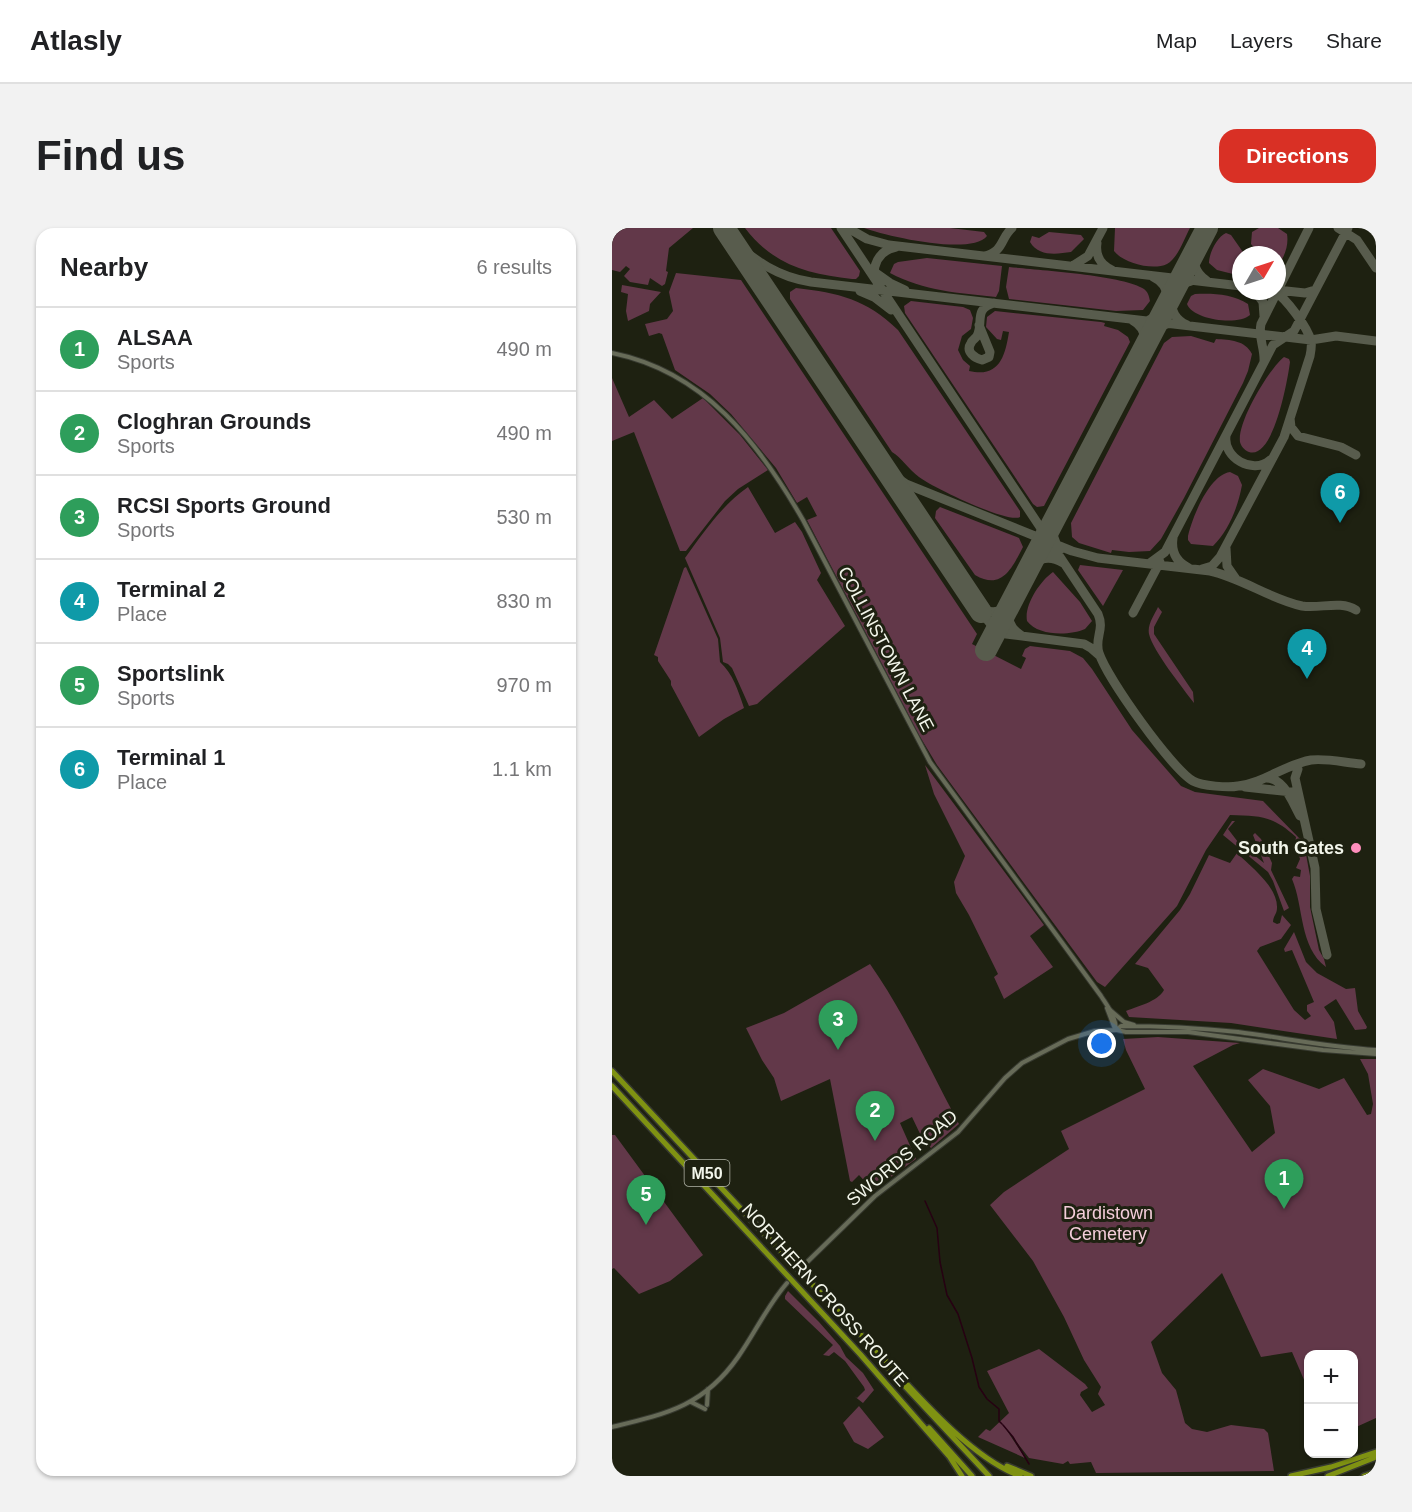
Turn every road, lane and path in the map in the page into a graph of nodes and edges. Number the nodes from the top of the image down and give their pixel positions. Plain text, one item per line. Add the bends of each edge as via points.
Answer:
1 (612, 353) edge
2 (1104, 1000) junction
3 (1110, 1010) junction
4 (1138, 1026) junction
5 (1116, 1030) junction
6 (1376, 1052) edge
7 (612, 1071) edge
8 (612, 1086) edge
9 (802, 1267) dead end
10 (803, 1275) junction
11 (787, 1283) dead end
12 (860, 1354) junction
13 (708, 1388) junction
14 (691, 1402) junction
15 (612, 1427) edge
16 (972, 1446) junction
17 (948, 1448) junction
18 (1376, 1452) edge
19 (1376, 1457) edge
20 (1376, 1472) edge
21 (962, 1476) edge
22 (972, 1476) edge
23 (977, 1476) edge
24 (989, 1476) edge
25 (1020, 1476) edge
26 (1031, 1476) edge
27 (1291, 1476) edge
28 (1328, 1476) edge
29 (1364, 1476) edge

1 - 2 main road, COLLINSTOWN LANE via 657,366 686,382 724,413 758,451 803,520 930,762
2 - 3 main road, COLLINSTOWN LANE
2 - 5 main road, COLLINSTOWN LANE
3 - 4 main road via 1124,1022
3 - 5 main road, COLLINSTOWN LANE
4 - 5 main road, SWORDS ROAD via 1121,1026
4 - 6 main road, SWORDS ROAD via 1214,1030
5 - 6 main road, SWORDS ROAD via 1188,1032 1323,1050
5 - 9 main road, SWORDS ROAD via 1068,1039 1022,1063 962,1129 870,1200
7 - 10 highway, NORTHERN CROSS ROUTE / M50
8 - 12 highway, NORTHERN CROSS ROUTE / M50
10 - 16 highway, M50
10 - 24 highway, M50
11 - 13 main road via 738,1358
12 - 17 highway, M50
12 - 21 highway, NORTHERN CROSS ROUTE / M50
13 - 14 main road
13 - 14 main road via 706,1407
14 - 15 main road
16 - 25 highway, M50 via 987,1459
16 - 26 highway
17 - 22 highway
17 - 23 highway, M50
18 - 27 highway
19 - 28 highway
20 - 29 highway

